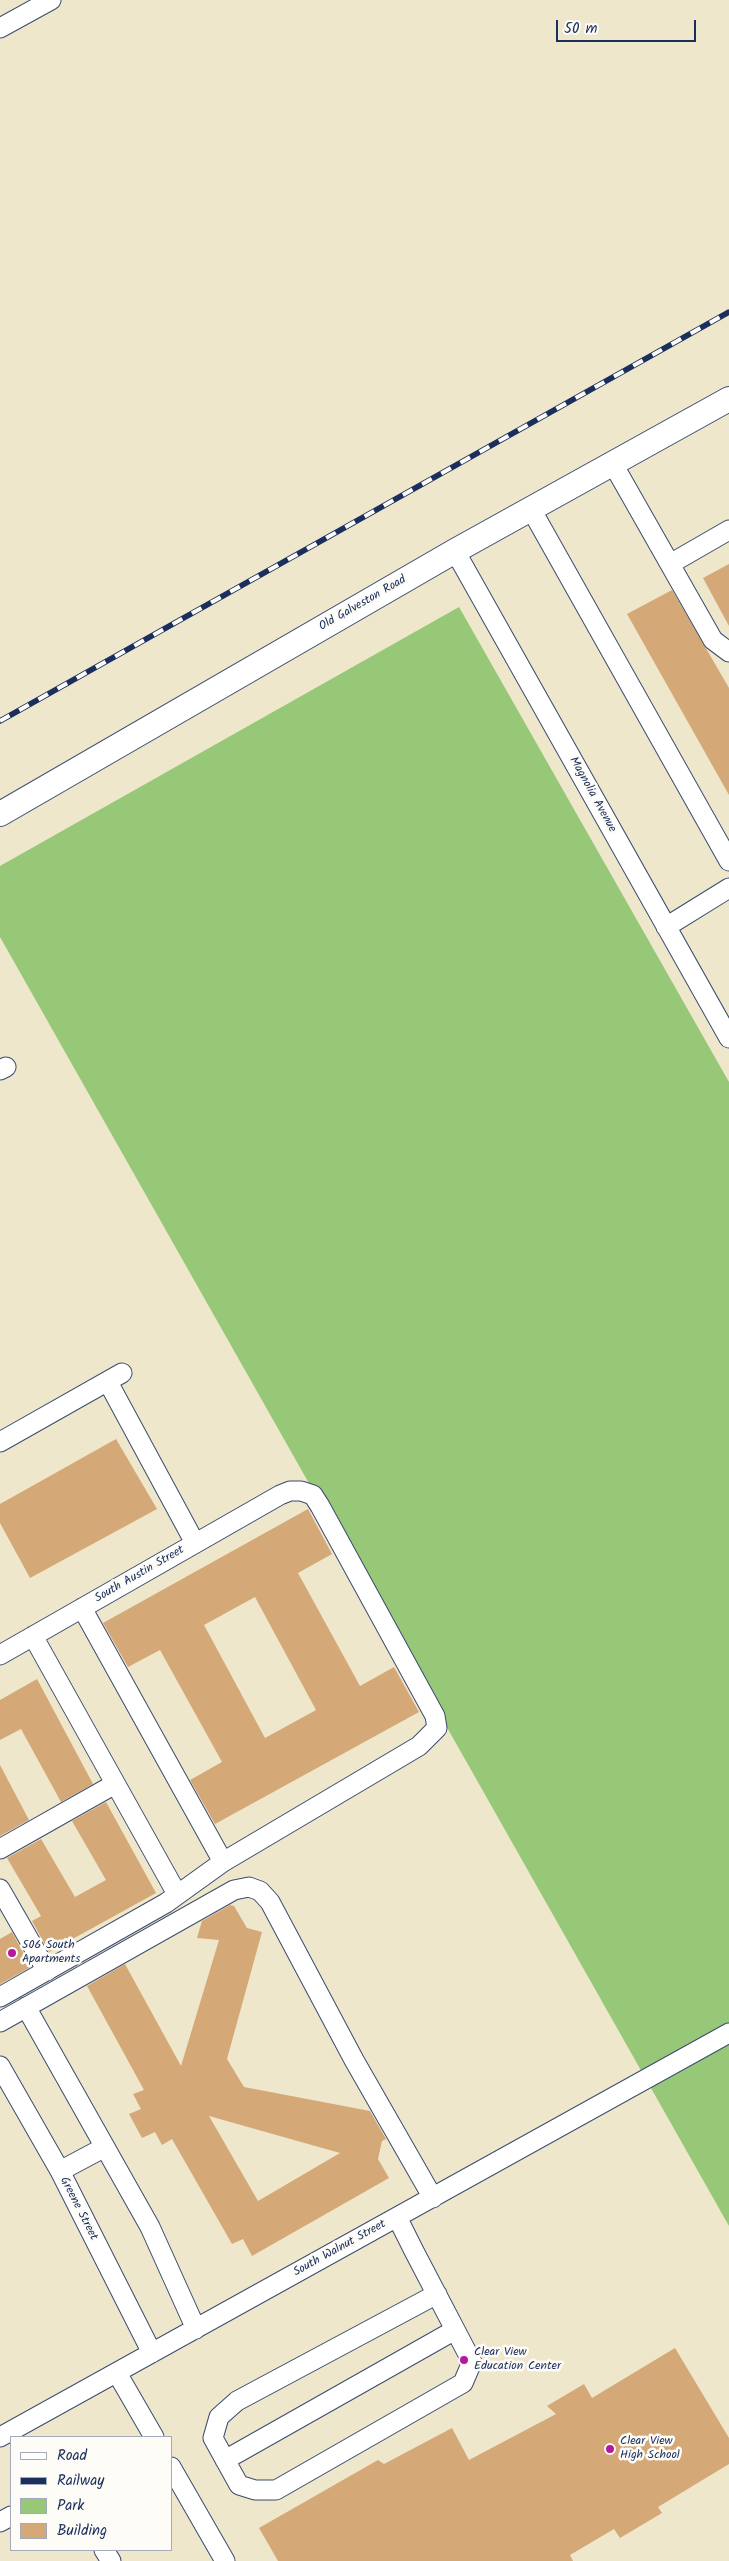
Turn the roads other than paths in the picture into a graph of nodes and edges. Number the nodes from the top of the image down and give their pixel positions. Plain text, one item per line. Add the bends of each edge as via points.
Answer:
1 (51, 0) edge
2 (0, 28) edge
3 (729, 400) edge
4 (613, 464) junction
5 (532, 509) junction
6 (729, 530) edge
7 (455, 551) junction
8 (670, 564) junction
9 (729, 652) edge
10 (0, 814) edge
11 (729, 861) edge
12 (729, 888) edge
13 (666, 926) junction
14 (724, 1016) edge
15 (729, 1038) edge
16 (0, 1442) edge
17 (195, 1543) junction
18 (82, 1608) junction
19 (33, 1636) junction
20 (0, 1655) edge
21 (115, 1784) junction
22 (0, 1849) edge
23 (223, 1862) junction
24 (0, 1890) edge
25 (177, 1894) junction
26 (47, 1971) junction
27 (0, 1997) edge
28 (26, 2007) junction
29 (0, 2022) edge
30 (729, 2033) edge
31 (0, 2066) edge
32 (105, 2147) junction
33 (60, 2171) junction
34 (433, 2198) junction
35 (397, 2218) junction
36 (436, 2294) junction
37 (196, 2329) junction
38 (455, 2330) junction
39 (152, 2354) junction
40 (117, 2373) junction
41 (28, 2431) edge
42 (153, 2436) edge
43 (0, 2437) edge
44 (225, 2460) junction
45 (172, 2470) edge
46 (225, 2561) edge

1 - 2 street
3 - 4 main road, Old Galveston Road
4 - 5 main road, Old Galveston Road
4 - 8 street
5 - 7 main road, Old Galveston Road
5 - 11 street
6 - 8 street
7 - 10 main road, Old Galveston Road
7 - 13 street, Magnolia Avenue
8 - 9 street via 713,640
12 - 13 street
13 - 14 street, Magnolia Avenue
14 - 15 street, Magnolia Avenue
16 - 17 street via 115,1378
17 - 18 street, South Austin Street
17 - 23 street, South Austin Street via 280,1495 290,1491 313,1495 436,1716 437,1728 419,1746
18 - 19 street, South Austin Street
18 - 23 street
19 - 20 street, South Austin Street
19 - 21 street
21 - 22 street
21 - 25 street
23 - 25 street
24 - 26 street
25 - 26 street
26 - 27 street
28 - 29 street
28 - 32 street
28 - 34 street via 234,1890 249,1887 260,1891 270,1902 354,2060
30 - 34 street, South Walnut Street
31 - 33 street, Greene Street
32 - 33 street
32 - 37 street via 150,2227
33 - 39 street, Greene Street
34 - 35 street, South Walnut Street
35 - 36 street
35 - 37 street, South Walnut Street
36 - 38 street
36 - 44 street via 236,2401 219,2417 213,2438
37 - 39 street, South Walnut Street
38 - 44 street
38 - 44 street via 472,2362 463,2383 276,2490 255,2490 239,2485
39 - 40 street, South Walnut Street
40 - 41 street, South Walnut Street
40 - 42 street
41 - 43 street, South Walnut Street
45 - 46 street

